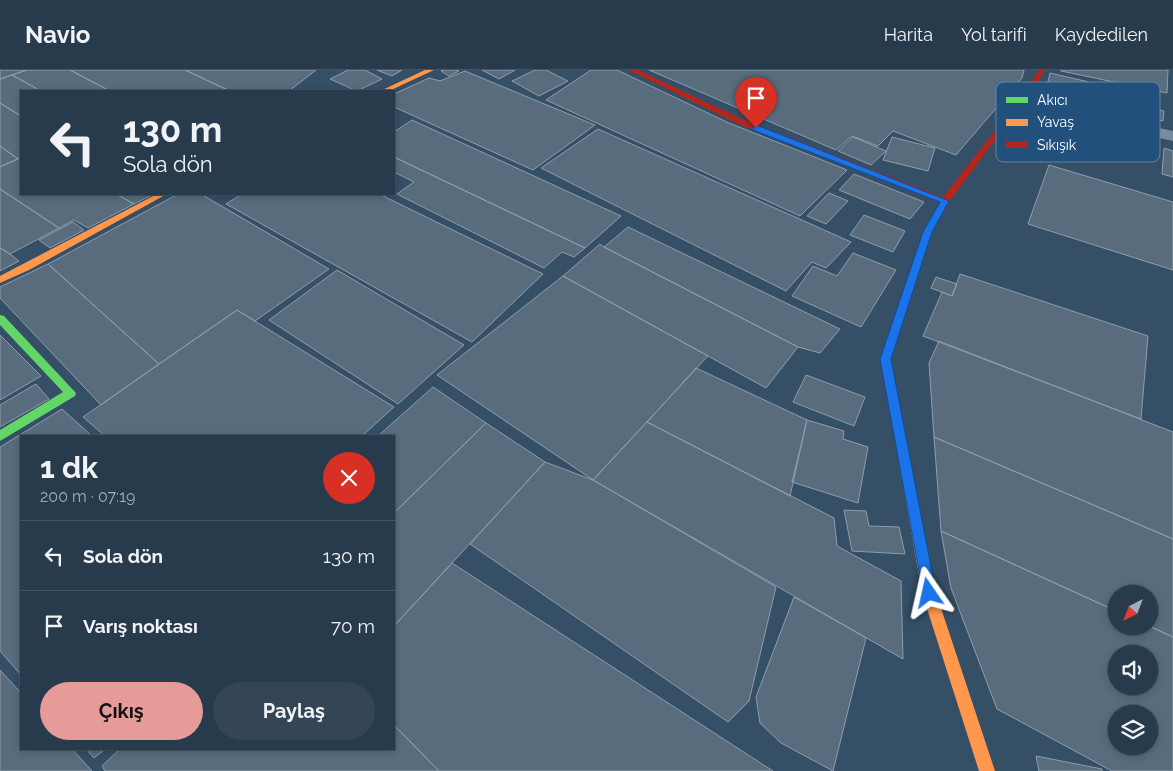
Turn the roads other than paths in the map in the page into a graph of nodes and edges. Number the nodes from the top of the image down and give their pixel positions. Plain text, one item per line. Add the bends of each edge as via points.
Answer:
1 (431, 70) edge
2 (632, 70) edge
3 (1042, 70) edge
4 (1035, 82) edge
5 (386, 90) edge
6 (1160, 133) edge
7 (996, 134) edge
8 (1173, 136) edge
9 (161, 195) edge
10 (945, 201) junction
11 (0, 280) edge
12 (0, 319) edge
13 (0, 436) edge
14 (987, 771) edge

1 - 5 street
2 - 10 street via 739,121
3 - 4 street
6 - 8 street
7 - 10 street
9 - 11 street
10 - 14 street via 927,232 886,359 929,593
12 - 13 street via 71,392

